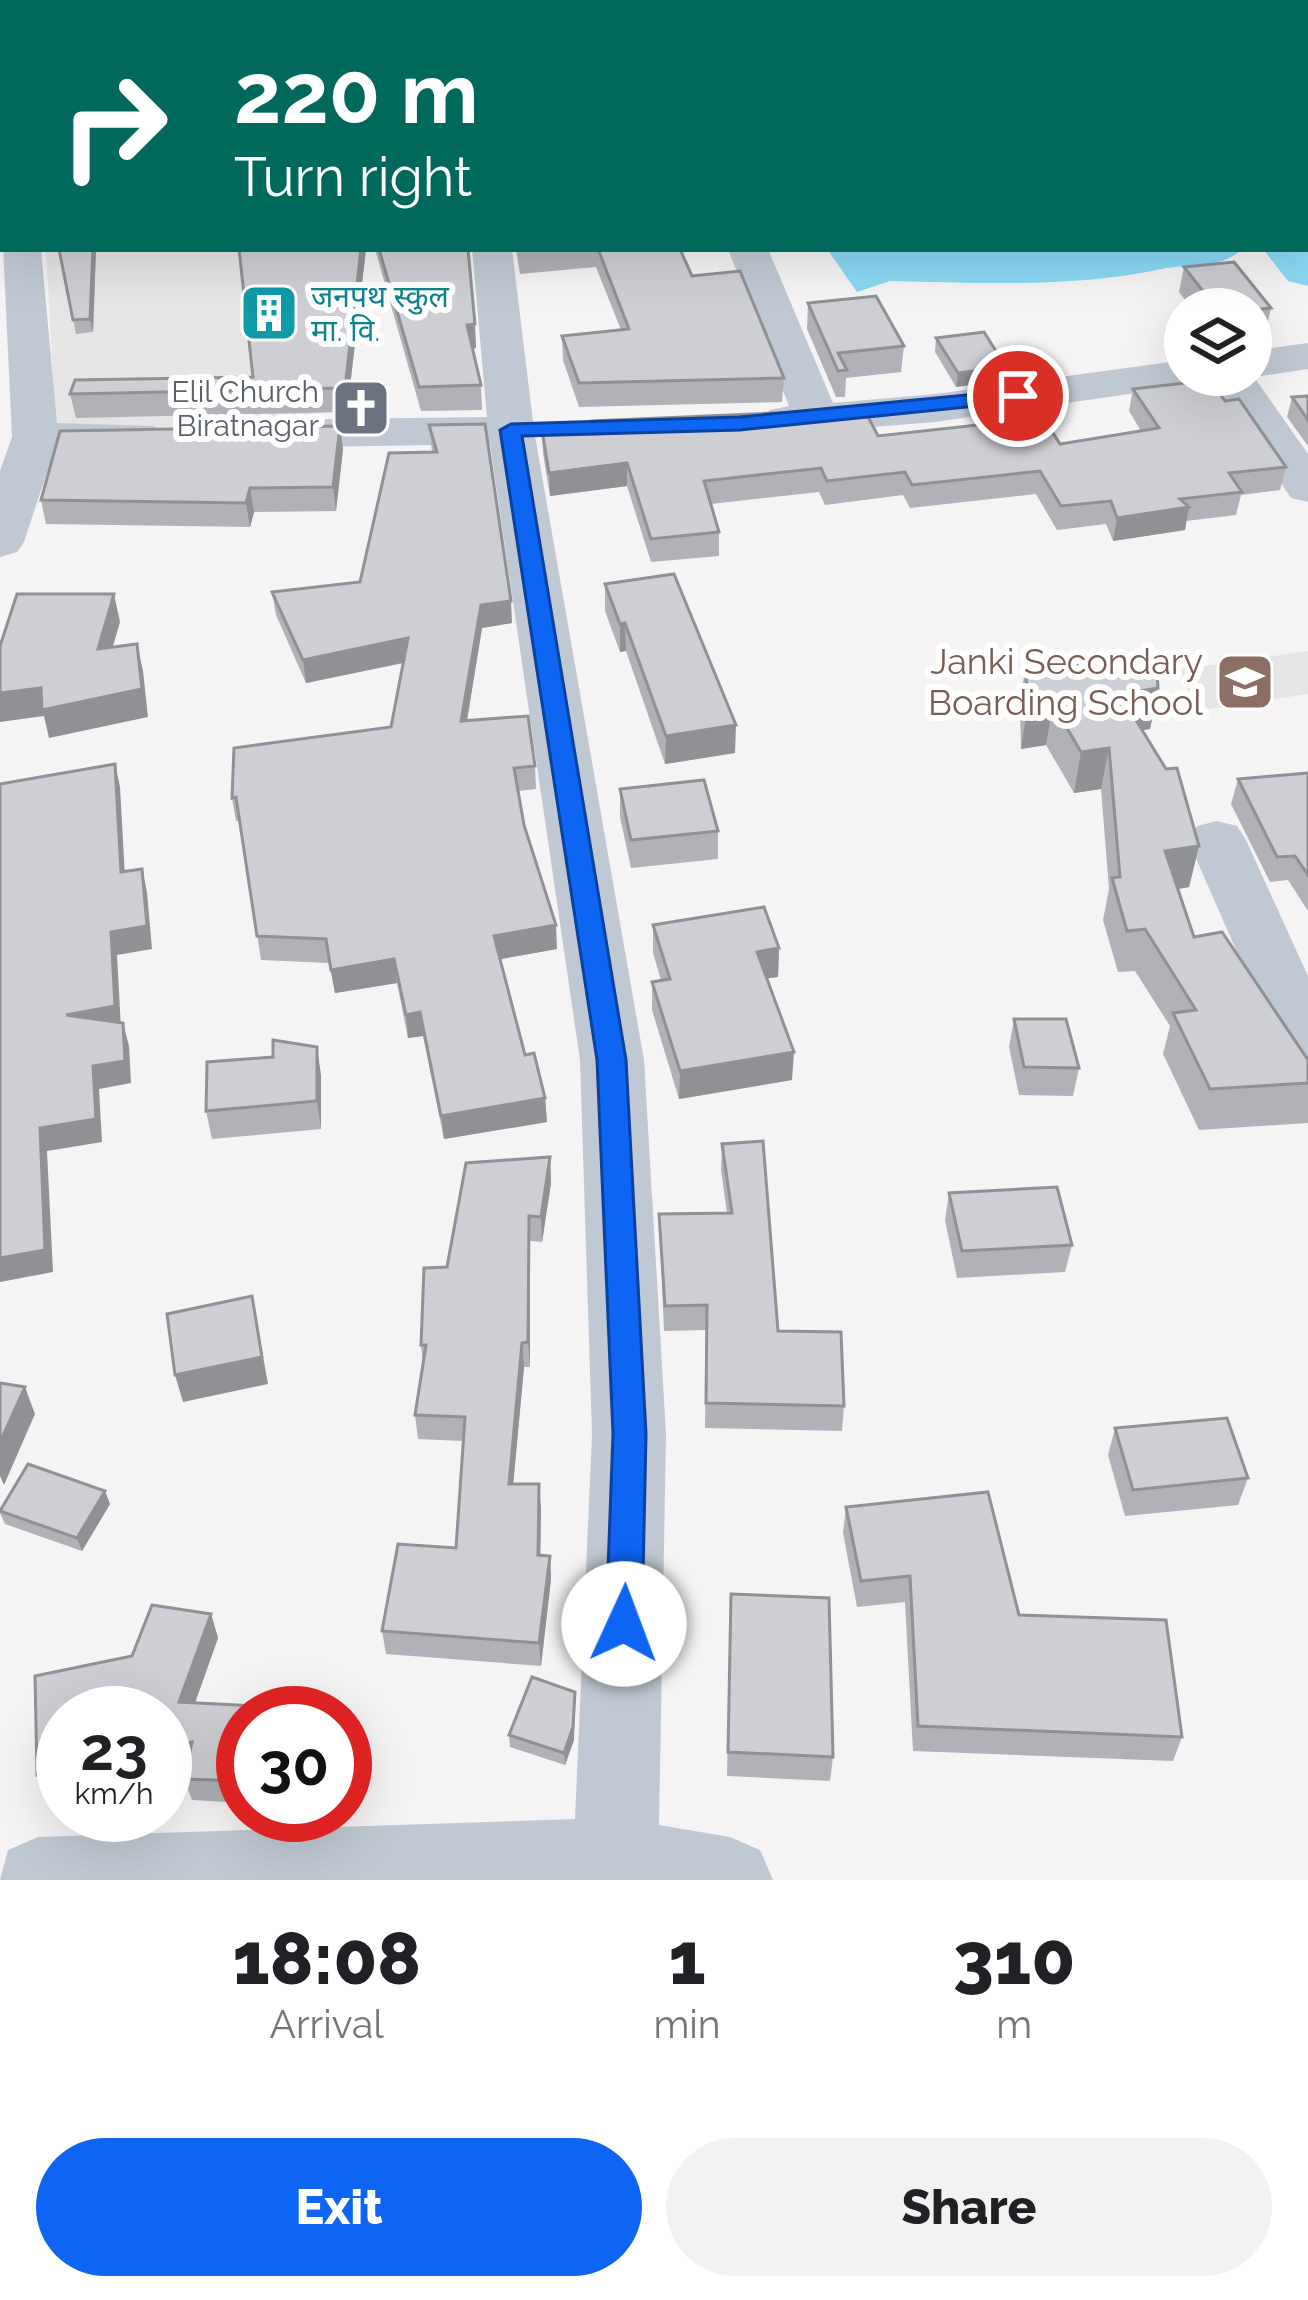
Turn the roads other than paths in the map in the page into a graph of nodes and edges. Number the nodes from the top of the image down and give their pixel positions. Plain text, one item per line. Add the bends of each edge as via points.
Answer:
1 (21, 252) edge
2 (493, 252) edge
3 (749, 252) edge
4 (15, 320) edge
5 (1308, 356) edge
6 (1272, 361) edge
7 (1164, 376) edge
8 (1244, 396) edge
9 (816, 417) junction
10 (740, 423) edge
11 (534, 430) junction
12 (225, 434) edge
13 (178, 435) edge
14 (35, 437) junction
15 (1308, 488) edge
16 (0, 542) edge
17 (1217, 840) dead end
18 (1308, 1044) edge
19 (616, 1861) junction
20 (38, 1880) edge
21 (730, 1880) edge

1 - 4 street
2 - 11 street
3 - 9 street
4 - 14 street
5 - 6 street
7 - 9 street
8 - 15 street
9 - 10 street
11 - 12 street
11 - 19 street via 612,1060 629,1434
13 - 14 street
14 - 16 street
17 - 18 street
19 - 20 street
19 - 21 street

